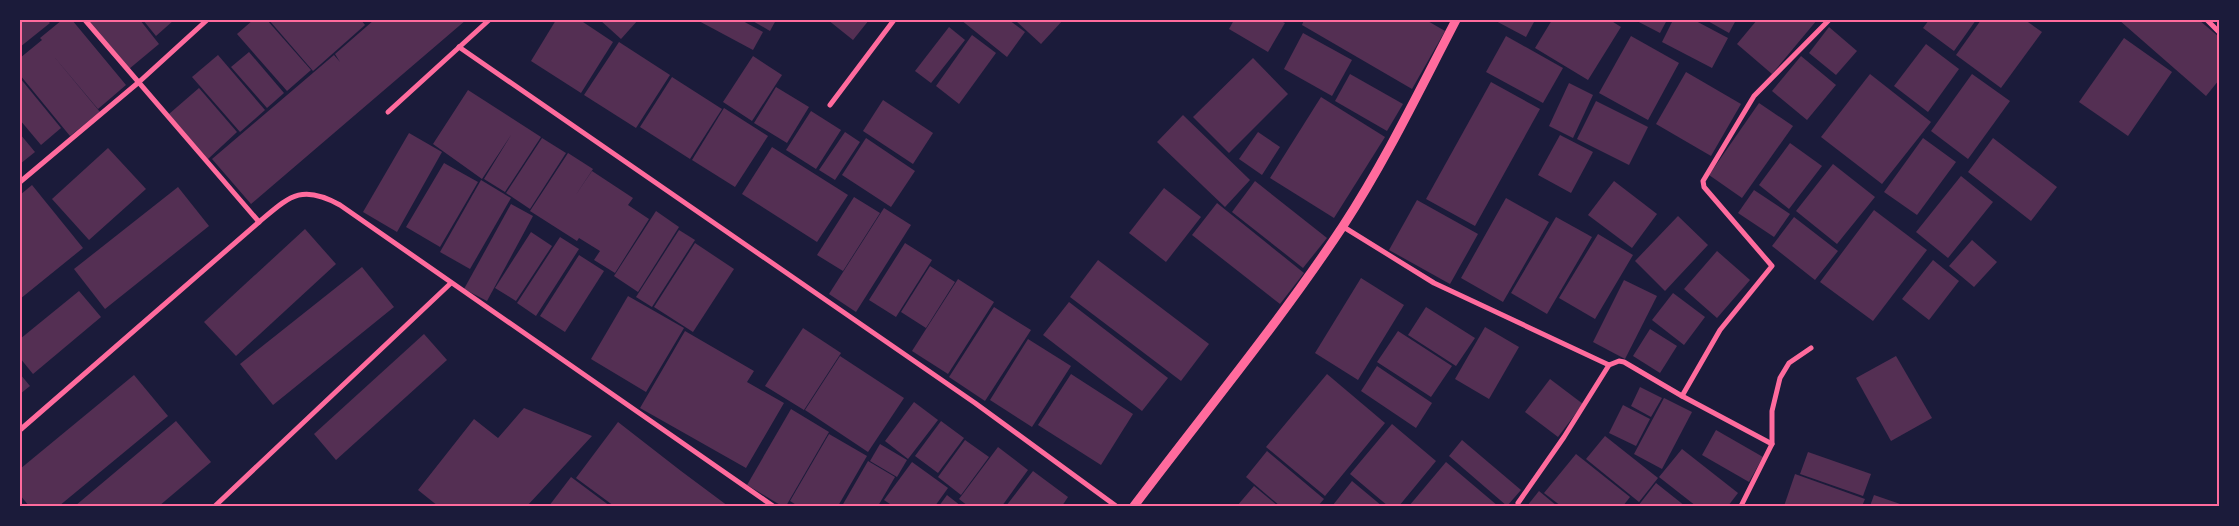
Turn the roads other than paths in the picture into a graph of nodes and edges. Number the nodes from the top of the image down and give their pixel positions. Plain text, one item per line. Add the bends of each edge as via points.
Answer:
1 (85, 20) edge
2 (207, 20) edge
3 (489, 20) edge
4 (894, 20) edge
5 (1456, 20) edge
6 (1829, 20) edge
7 (2207, 20) edge
8 (2219, 32) edge
9 (459, 47) junction
10 (139, 82) junction
11 (830, 105) dead end
12 (388, 112) dead end
13 (20, 182) edge
14 (259, 222) junction
15 (1342, 226) junction
16 (451, 283) junction
17 (1812, 348) dead end
18 (1609, 365) junction
19 (1682, 396) junction
20 (20, 430) edge
21 (1772, 444) junction
22 (1518, 503) dead end
23 (215, 506) edge
24 (773, 506) edge
25 (1116, 506) edge
26 (1134, 506) edge
27 (1741, 506) edge

1 - 10 street
2 - 10 street
3 - 9 street
4 - 11 street
5 - 15 street via 1377,172
6 - 19 street via 1754,96 1703,181 1704,187 1772,266 1720,330
7 - 8 street
9 - 12 street
9 - 25 street via 975,403
10 - 13 street
10 - 14 street
14 - 16 street via 289,197 305,194 325,196
14 - 20 street
15 - 18 street via 1434,283
15 - 26 street via 1303,283
16 - 23 street
16 - 24 street
17 - 21 street via 1789,362 1780,378 1772,411
18 - 19 street via 1624,362
18 - 22 street
19 - 21 street
21 - 27 street

